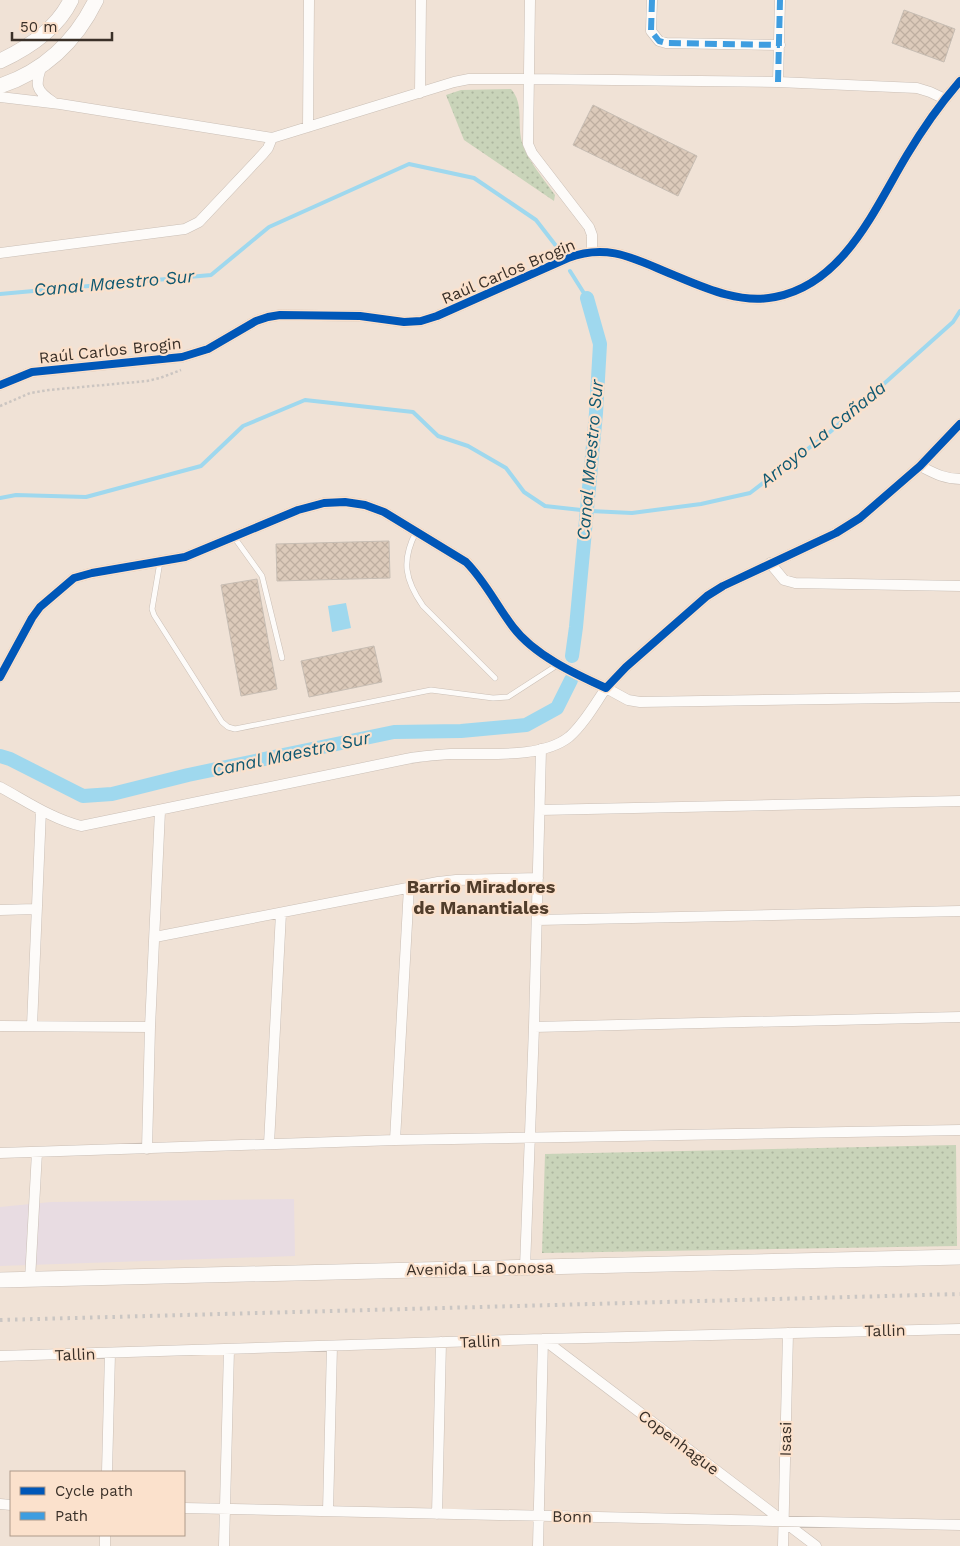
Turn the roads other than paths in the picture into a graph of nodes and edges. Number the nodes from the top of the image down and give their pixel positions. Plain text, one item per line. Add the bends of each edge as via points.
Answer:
1 (71, 0) edge
2 (96, 0) edge
3 (309, 0) edge
4 (420, 0) edge
5 (530, 0) edge
6 (652, 0) edge
7 (780, 0) edge
8 (780, 45) junction
9 (0, 61) edge
10 (42, 65) junction
11 (528, 79) junction
12 (960, 81) edge
13 (778, 82) junction
14 (0, 86) edge
15 (420, 92) junction
16 (0, 97) edge
17 (945, 99) junction
18 (56, 104) junction
19 (308, 127) junction
20 (272, 138) junction
21 (592, 251) junction
22 (0, 253) edge
23 (0, 385) edge
24 (960, 424) edge
25 (920, 466) junction
26 (960, 479) edge
27 (417, 532) junction
28 (234, 537) junction
29 (160, 562) junction
30 (770, 563) junction
31 (960, 586) edge
32 (282, 658) dead end
33 (560, 664) junction
34 (0, 677) edge
35 (494, 678) dead end
36 (606, 688) junction
37 (960, 697) edge
38 (541, 749) junction
39 (0, 787) edge
40 (960, 801) edge
41 (40, 810) junction
42 (540, 810) junction
43 (160, 811) junction
44 (538, 878) junction
45 (409, 888) junction
46 (35, 909) junction
47 (0, 910) edge
48 (960, 911) edge
49 (281, 914) junction
50 (537, 920) junction
51 (155, 937) junction
52 (960, 1017) edge
53 (0, 1026) edge
54 (32, 1026) junction
55 (534, 1026) junction
56 (150, 1027) junction
57 (960, 1130) edge
58 (530, 1138) junction
59 (395, 1140) junction
60 (269, 1144) junction
61 (147, 1149) junction
62 (37, 1152) junction
63 (0, 1153) edge
64 (960, 1257) edge
65 (525, 1267) junction
66 (0, 1280) edge
67 (30, 1280) junction
68 (960, 1329) edge
69 (788, 1333) junction
70 (543, 1339) junction
71 (441, 1342) junction
72 (332, 1346) junction
73 (230, 1349) junction
74 (110, 1353) junction
75 (0, 1356) edge
76 (107, 1471) edge
77 (185, 1508) edge
78 (226, 1509) junction
79 (328, 1511) junction
80 (437, 1514) junction
81 (538, 1516) junction
82 (783, 1521) junction
83 (960, 1525) edge
84 (224, 1546) edge
85 (538, 1546) edge
86 (783, 1546) edge
87 (816, 1546) edge

1 - 9 main road via 42,36 26,49
2 - 10 main road via 75,36
3 - 19 street
4 - 15 street
5 - 11 street
6 - 8 street via 651,31 659,41
7 - 8 street
8 - 13 street
10 - 14 main road
10 - 18 street via 37,87 43,96
11 - 13 street
11 - 15 street via 469,79
11 - 21 street via 528,144 589,227
12 - 17 street
13 - 17 street via 917,88
15 - 19 street
16 - 18 street
17 - 21 street via 916,140 861,233 820,277 800,290 775,297 731,296 622,254
18 - 20 street
19 - 20 street
20 - 22 street via 263,154 199,222 185,229
21 - 23 street, Raúl Carlos Brogin via 582,252 421,321 280,315 256,321 196,354 32,372
24 - 25 street
25 - 26 street via 938,476
25 - 30 street via 860,518
27 - 28 street via 384,512 345,502 324,503 298,510
27 - 33 street via 466,562 514,629
27 - 35 lane via 407,557 407,576 414,593
28 - 29 street via 185,557
28 - 32 lane via 262,576
29 - 33 lane via 152,609 154,615 222,722 235,729 431,690 508,697
29 - 34 street via 74,578 40,607
30 - 31 street via 784,580 795,583
30 - 36 street via 707,596
33 - 36 street
36 - 37 street via 628,700 640,702
36 - 38 street via 578,728 568,737
38 - 42 street
38 - 43 street via 406,758
39 - 41 street
40 - 42 street
41 - 43 street via 81,826
41 - 46 street
42 - 44 street
43 - 51 street
44 - 45 street via 456,880
44 - 50 street
45 - 49 street
45 - 59 street
46 - 47 street
46 - 54 street
48 - 50 street
49 - 51 street
49 - 60 street
50 - 55 street
51 - 56 street
52 - 55 street
53 - 54 street
54 - 56 street
55 - 58 street
56 - 61 street
57 - 58 street
58 - 59 street
58 - 65 street
59 - 60 street
60 - 61 street
61 - 62 street
62 - 63 street
62 - 67 street
64 - 65 main road, Avenida La Donosa
65 - 67 main road, Avenida La Donosa
66 - 67 main road, Avenida La Donosa
68 - 69 street, Tallin
69 - 70 street, Tallin
69 - 82 street, Isasi
70 - 71 street, Tallin
70 - 81 street
70 - 82 street, Copenhague
71 - 72 street, Tallin
71 - 80 street
72 - 73 street, Tallin
72 - 79 street
73 - 74 street, Tallin
73 - 78 street
74 - 75 street, Tallin
74 - 76 street
77 - 78 street, Bonn
78 - 79 street, Bonn
78 - 84 street
79 - 80 street, Bonn
80 - 81 street, Bonn
81 - 82 street, Bonn
81 - 85 street
82 - 83 street, Bonn
82 - 86 street, Isasi
82 - 87 street, Copenhague

